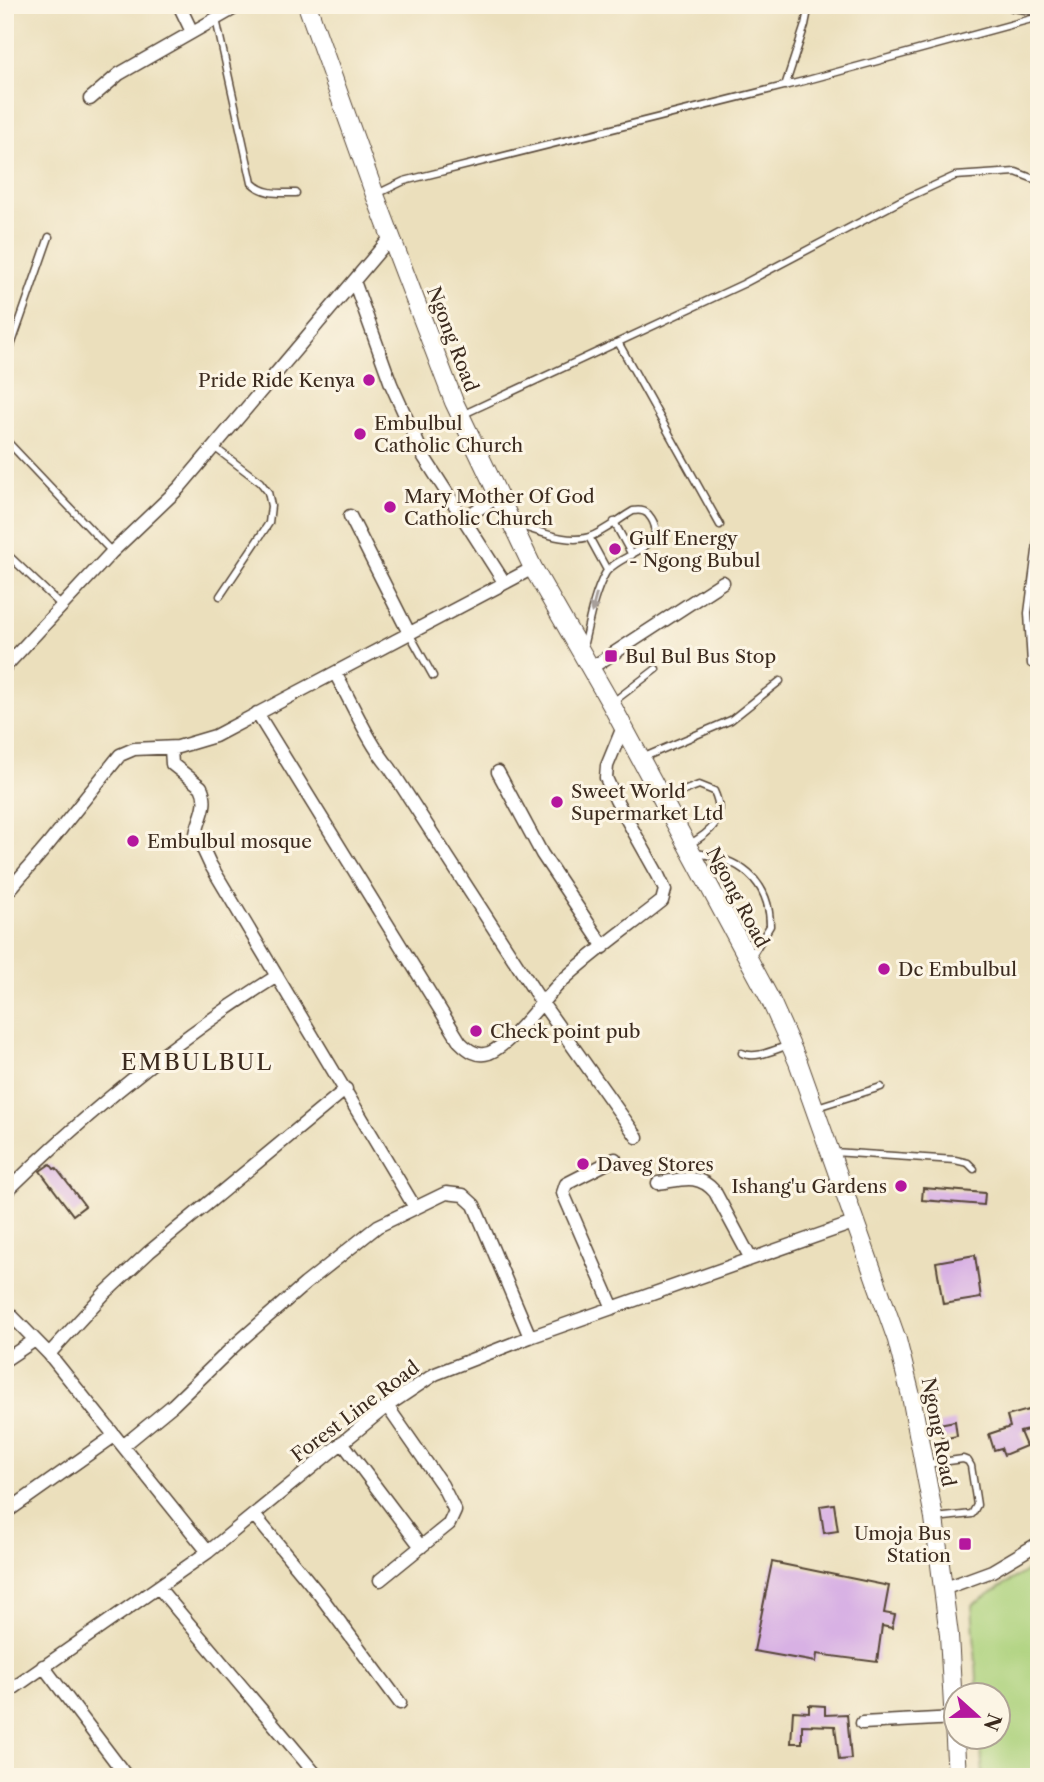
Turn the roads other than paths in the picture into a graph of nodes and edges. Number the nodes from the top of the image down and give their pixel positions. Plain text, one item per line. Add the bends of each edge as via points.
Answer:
1 (179, 5) edge
2 (240, 5) edge
3 (307, 5) edge
4 (809, 5) edge
5 (1013, 5) edge
6 (1039, 9) edge
7 (1039, 17) edge
8 (216, 19) junction
9 (192, 32) junction
10 (785, 86) junction
11 (90, 99) dead end
12 (1039, 181) edge
13 (296, 193) dead end
14 (375, 195) junction
15 (49, 237) dead end
16 (391, 237) junction
17 (354, 281) junction
18 (618, 342) junction
19 (5, 363) edge
20 (461, 416) junction
21 (5, 439) edge
22 (214, 447) junction
23 (499, 496) junction
24 (350, 516) dead end
25 (464, 518) junction
26 (614, 522) junction
27 (512, 524) junction
28 (720, 525) dead end
29 (1039, 528) edge
30 (589, 537) junction
31 (5, 552) edge
32 (112, 552) junction
33 (632, 555) junction
34 (533, 569) junction
35 (607, 570) junction
36 (504, 582) junction
37 (723, 582) dead end
38 (220, 596) dead end
39 (62, 606) junction
40 (409, 633) junction
41 (582, 651) junction
42 (1031, 664) dead end
43 (5, 667) edge
44 (592, 668) junction
45 (656, 670) dead end
46 (335, 673) junction
47 (433, 676) dead end
48 (780, 681) dead end
49 (611, 704) junction
50 (257, 713) junction
51 (623, 727) junction
52 (171, 749) junction
53 (639, 759) junction
54 (498, 772) dead end
55 (661, 799) junction
56 (688, 849) junction
57 (5, 895) edge
58 (604, 947) junction
59 (748, 961) junction
60 (277, 976) junction
61 (542, 1003) junction
62 (791, 1044) junction
63 (742, 1053) dead end
64 (881, 1087) dead end
65 (345, 1089) junction
66 (815, 1107) junction
67 (637, 1137) dead end
68 (831, 1152) junction
69 (615, 1159) dead end
70 (974, 1169) dead end
71 (657, 1184) dead end
72 (5, 1193) edge
73 (414, 1206) junction
74 (856, 1222) junction
75 (751, 1259) junction
76 (613, 1308) junction
77 (5, 1309) edge
78 (530, 1337) junction
79 (35, 1340) junction
80 (49, 1354) junction
81 (5, 1360) edge
82 (387, 1406) junction
83 (118, 1441) junction
84 (342, 1442) junction
85 (925, 1465) junction
86 (5, 1513) edge
87 (254, 1515) junction
88 (934, 1518) junction
89 (1039, 1544) edge
90 (421, 1547) junction
91 (208, 1552) junction
92 (380, 1580) dead end
93 (158, 1587) junction
94 (943, 1589) junction
95 (43, 1667) junction
96 (951, 1680) edge
97 (5, 1694) edge
98 (400, 1703) dead end
99 (942, 1719) edge
100 (862, 1723) dead end
101 (956, 1750) edge
102 (127, 1777) edge
103 (318, 1777) edge
104 (957, 1777) edge

1 - 9 street
2 - 8 street
3 - 14 main road, Ngong Road
4 - 10 lane
5 - 6 street
7 - 10 lane
8 - 9 street
8 - 13 lane via 251,183 270,193
9 - 11 street via 119,74
10 - 14 lane via 404,181
12 - 18 lane via 1016,172 955,176
14 - 16 main road, Ngong Road
15 - 19 lane
16 - 17 street
16 - 20 main road, Ngong Road
17 - 22 street
17 - 25 street via 404,416 424,457
18 - 20 lane
18 - 28 lane
20 - 23 main road, Ngong Road
21 - 32 lane
22 - 32 street
22 - 38 lane via 260,482 271,506 269,523
23 - 25 street
23 - 27 main road, Ngong Road
24 - 40 street
25 - 36 street
26 - 30 lane
26 - 33 lane
26 - 33 lane via 633,511 647,513 655,537
27 - 30 lane via 561,537
27 - 34 main road, Ngong Road
29 - 42 lane via 1028,613
30 - 35 lane
31 - 39 lane
32 - 39 street
33 - 35 lane
34 - 36 street
34 - 41 main road, Ngong Road
35 -> 41 lane via 598,587
36 - 40 street
37 - 44 street
39 - 43 street
40 - 46 street
40 - 47 lane
41 - 44 main road, Ngong Road
44 - 49 main road, Ngong Road
45 - 49 lane
46 - 50 street
46 - 61 street via 376,751
48 - 53 lane via 731,720
49 - 51 main road, Ngong Road
50 - 52 street via 205,740
50 - 61 street via 460,1042 471,1051 490,1052
51 - 53 main road, Ngong Road
51 - 58 street via 606,778 665,890 662,901
52 - 57 street via 134,749 120,755
52 - 60 street via 175,767 204,792 205,808 196,834 207,858
53 - 55 main road, Ngong Road
54 - 58 street via 542,854
55 - 56 main road, Ngong Road
55 - 56 lane via 699,785 713,791 719,813 715,825
56 - 59 main road, Ngong Road
56 - 59 lane via 737,865 751,875 766,899 770,926
58 - 61 street
59 - 62 main road, Ngong Road
60 - 65 street
60 - 72 street via 165,1054
61 - 67 street
62 - 63 lane via 757,1055
62 - 66 main road, Ngong Road
64 - 66 lane
65 - 73 street
65 - 80 street via 136,1263
66 - 68 main road, Ngong Road
68 - 70 lane via 955,1160
68 - 74 main road, Ngong Road
69 - 76 street via 566,1184 562,1193
71 - 75 street via 698,1179 707,1183
73 - 78 street via 446,1193 471,1200
73 - 83 street via 378,1226 305,1284 173,1405
74 - 75 street, Forest Line Road
74 - 85 main road, Ngong Road via 897,1340
75 - 76 street, Forest Line Road
76 - 78 street, Forest Line Road
77 - 79 street
78 - 82 street, Forest Line Road via 435,1374
79 - 80 street
79 - 81 street
80 - 83 street
82 - 84 street, Forest Line Road
82 - 90 street via 454,1507 449,1524
83 - 86 street
83 - 91 street
84 - 87 street, Forest Line Road
84 - 90 street
85 - 88 main road, Ngong Road
85 - 88 lane via 963,1459 971,1465 976,1510
87 - 91 street, Forest Line Road
87 - 98 street
88 - 94 main road, Ngong Road
89 - 94 street via 992,1571
90 - 92 street
91 - 93 street, Forest Line Road
93 - 95 street, Forest Line Road
93 - 103 street
94 - 96 main road, Ngong Road
95 - 97 street, Forest Line Road
95 - 102 street
99 - 100 street
101 - 104 main road, Ngong Road

